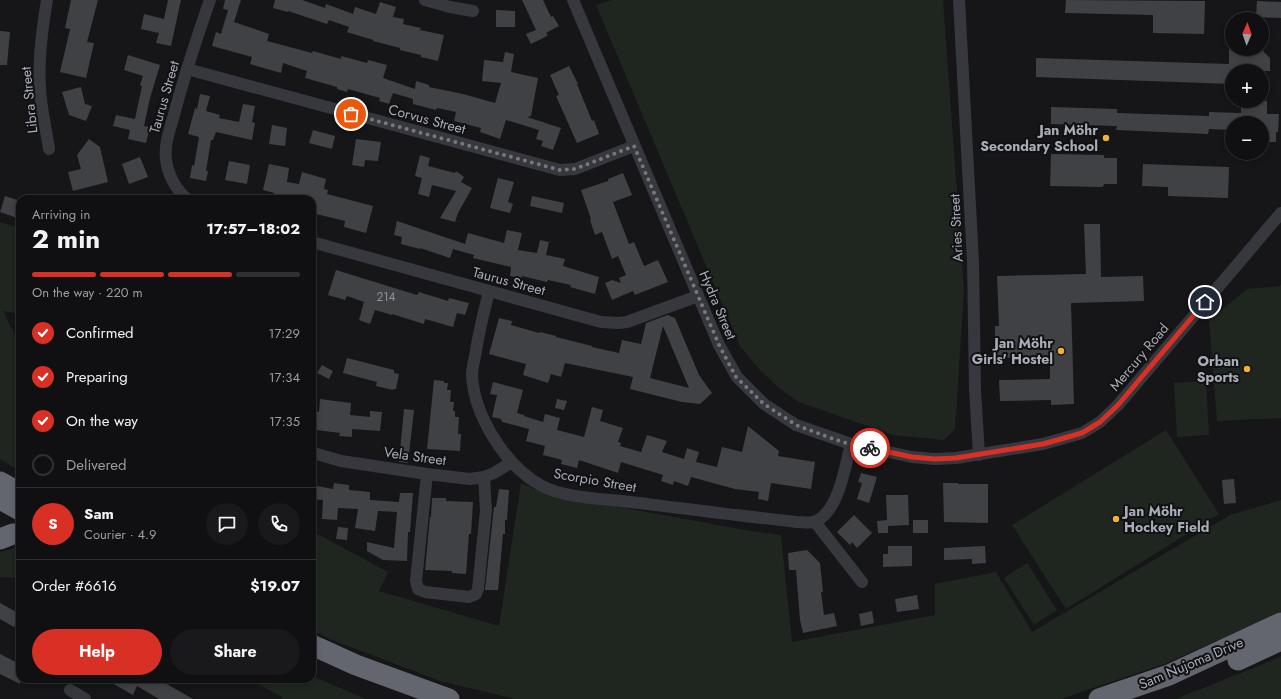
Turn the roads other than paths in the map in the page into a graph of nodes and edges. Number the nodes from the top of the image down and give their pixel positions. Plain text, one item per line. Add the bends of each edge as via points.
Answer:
1 (47, 0) edge
2 (210, 0) edge
3 (425, 0) edge
4 (573, 0) edge
5 (959, 0) edge
6 (473, 11) dead end
7 (186, 69) junction
8 (634, 146) junction
9 (49, 149) dead end
10 (182, 195) edge
11 (1281, 213) edge
12 (316, 243) edge
13 (489, 292) junction
14 (698, 296) junction
15 (851, 444) junction
16 (316, 454) edge
17 (979, 454) junction
18 (512, 462) junction
19 (427, 474) junction
20 (484, 477) junction
21 (7, 488) edge
22 (16, 503) edge
23 (815, 522) junction
24 (16, 534) edge
25 (0, 539) edge
26 (862, 582) dead end
27 (1281, 623) edge
28 (1281, 640) edge
29 (316, 648) edge
30 (316, 663) edge
31 (70, 690) dead end
32 (86, 699) edge
33 (408, 699) edge
34 (449, 699) edge
35 (1099, 699) edge
36 (1140, 699) edge

1 - 9 street, Libra Street via 39,62 40,90
2 - 7 street, Taurus Street
3 - 6 street
4 - 8 street, Hydra Street
5 - 17 street, Aries Street via 973,262 975,396
7 - 8 street, Corvus Street via 560,170 575,169
7 - 10 street, Taurus Street via 166,145 166,160 171,178
8 - 14 street, Hydra Street
11 - 17 street, Mercury Road via 1118,405 1100,422 1082,433 1043,444
12 - 13 street, Taurus Street
13 - 14 street, Taurus Street via 601,322 618,323
13 - 18 street, Scorpio Street via 472,374 474,389 479,408 492,434
14 - 15 street, Hydra Street via 724,357 736,377 748,389 764,404 796,425
15 - 17 street, Hydra Street via 920,458 946,459
15 - 23 street via 832,506
16 - 19 street, Vela Street via 341,461
18 - 20 street, Vela Street via 494,474
18 - 23 street, Scorpio Street via 541,485 568,494 786,521
19 - 20 street, Vela Street via 470,479
19 - 20 street via 416,581 418,589 424,592 469,597 476,594 478,589 486,510
21 - 22 highway
23 - 26 street
24 - 25 highway
27 - 35 highway, Sam Nujoma Drive via 1169,675
28 - 36 highway, Sam Nujoma Drive via 1168,690
29 - 34 highway
30 - 33 highway
31 - 32 street

